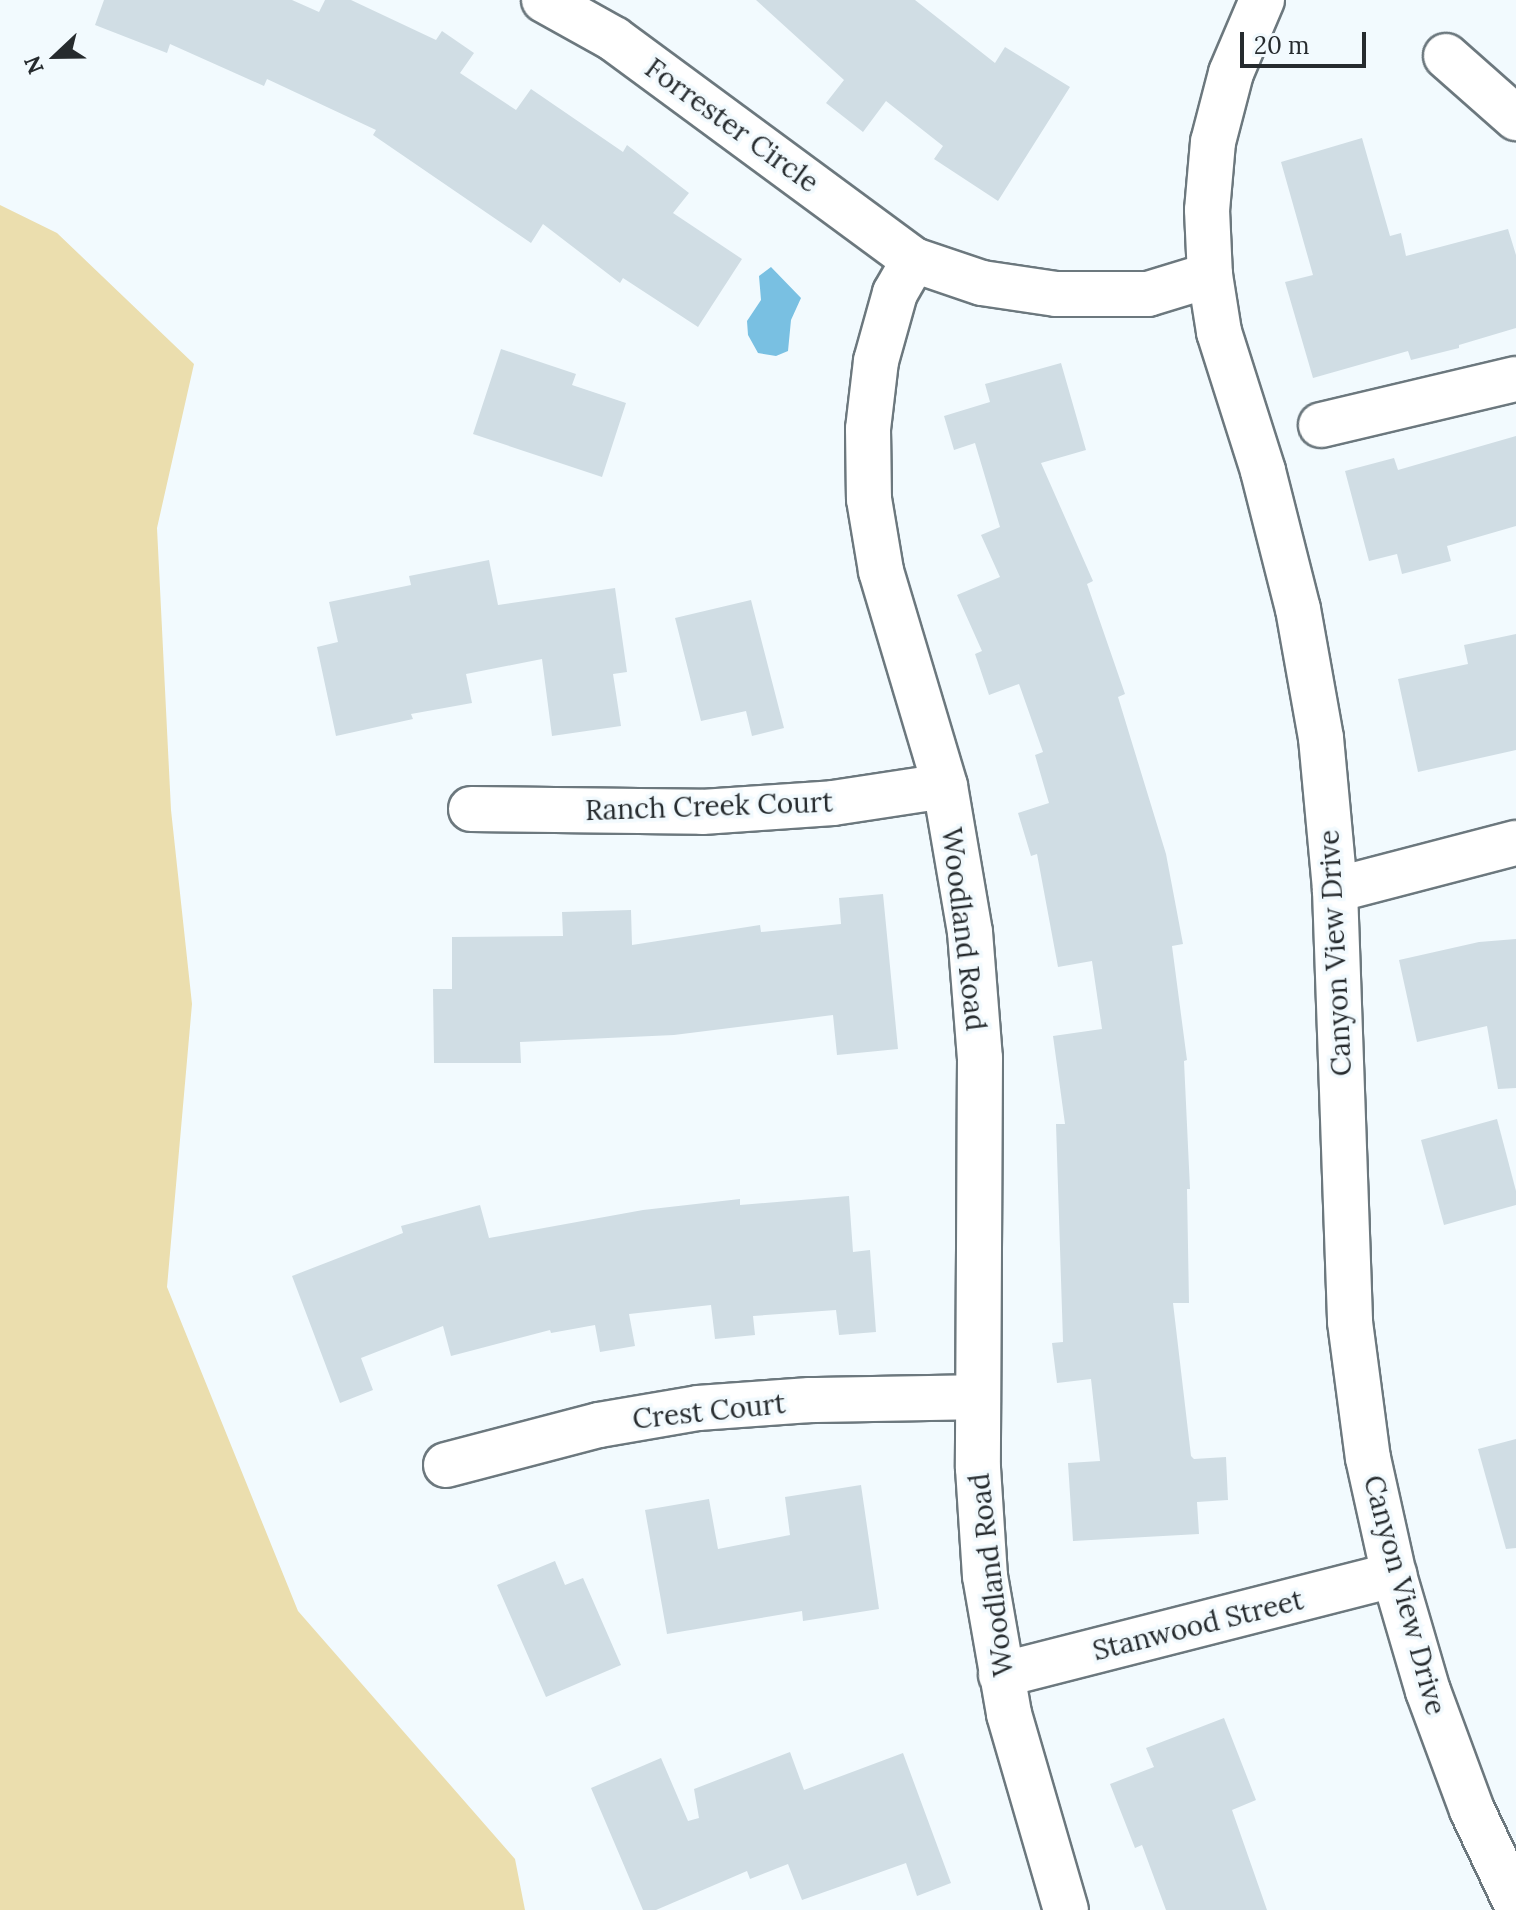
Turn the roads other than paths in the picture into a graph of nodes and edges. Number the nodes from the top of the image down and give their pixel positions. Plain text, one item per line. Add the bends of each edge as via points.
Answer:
1 (544, 0) edge
2 (1262, 0) edge
3 (1446, 56) dead end
4 (1516, 118) edge
5 (914, 260) junction
6 (1210, 275) junction
7 (1516, 379) edge
8 (1321, 425) dead end
9 (945, 786) junction
10 (471, 809) dead end
11 (1516, 843) edge
12 (1335, 890) junction
13 (978, 1397) junction
14 (446, 1465) dead end
15 (1394, 1575) junction
16 (1001, 1675) junction
17 (1516, 1903) edge
18 (1066, 1910) edge

1 - 5 street, Forrester Circle via 614,39
2 - 6 street, Canyon View Drive via 1231,73 1213,142 1207,210
3 - 4 street
5 - 6 street via 982,283 1056,294 1148,294
5 - 9 street, Woodland Road via 895,293 876,361 868,429 869,499 881,571
6 - 12 street, Canyon View Drive via 1219,332 1263,471 1298,609 1321,738
7 - 8 street
9 - 10 street, Ranch Creek Court via 833,803 702,812
9 - 13 street, Woodland Road via 970,932 980,1058
11 - 12 street
12 - 15 street, Canyon View Drive via 1350,1322 1368,1458
13 - 14 street, Crest Court via 698,1408 599,1425
13 - 16 street, Woodland Road via 985,1576
15 - 16 street, Stanwood Street
15 - 17 street, Canyon View Drive via 1472,1810
16 - 18 street, Woodland Road

